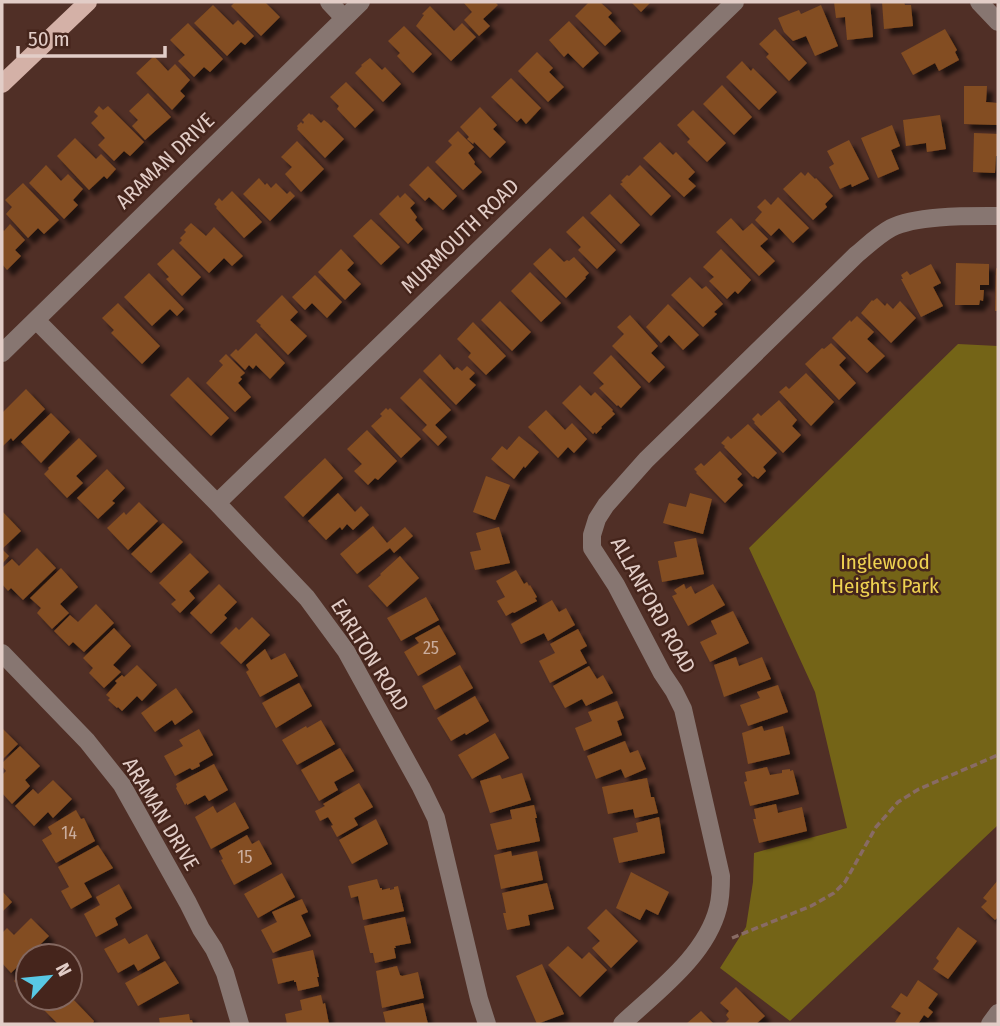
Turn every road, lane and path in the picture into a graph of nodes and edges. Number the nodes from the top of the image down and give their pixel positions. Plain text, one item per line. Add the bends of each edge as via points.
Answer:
1 (88, 2) edge
2 (329, 2) edge
3 (361, 2) edge
4 (735, 2) edge
5 (979, 2) edge
6 (344, 18) junction
7 (998, 22) edge
8 (2, 84) edge
9 (998, 216) edge
10 (36, 320) junction
11 (2, 354) edge
12 (217, 503) junction
13 (2, 653) edge
14 (998, 755) edge
15 (732, 938) dead end
16 (998, 1013) edge
17 (240, 1024) edge
18 (487, 1024) edge
19 (622, 1024) edge
20 (990, 1024) edge

1 - 8 main road
2 - 6 street
3 - 6 street, ARAMAN DRIVE
4 - 12 street, MURMOUTH ROAD
5 - 7 street
6 - 10 street, ARAMAN DRIVE
9 - 19 street, ALLANFORD ROAD via 911,221 875,239 677,429 597,520 592,548 682,709 721,876 712,925 692,958
10 - 11 street, ARAMAN DRIVE
10 - 12 street, EARLTON ROAD
12 - 18 street, EARLTON ROAD via 307,598 334,634 421,787 436,818
13 - 17 street, ARAMAN DRIVE via 87,740 122,785 214,949
14 - 15 path via 898,802 876,827 834,893
16 - 20 street

